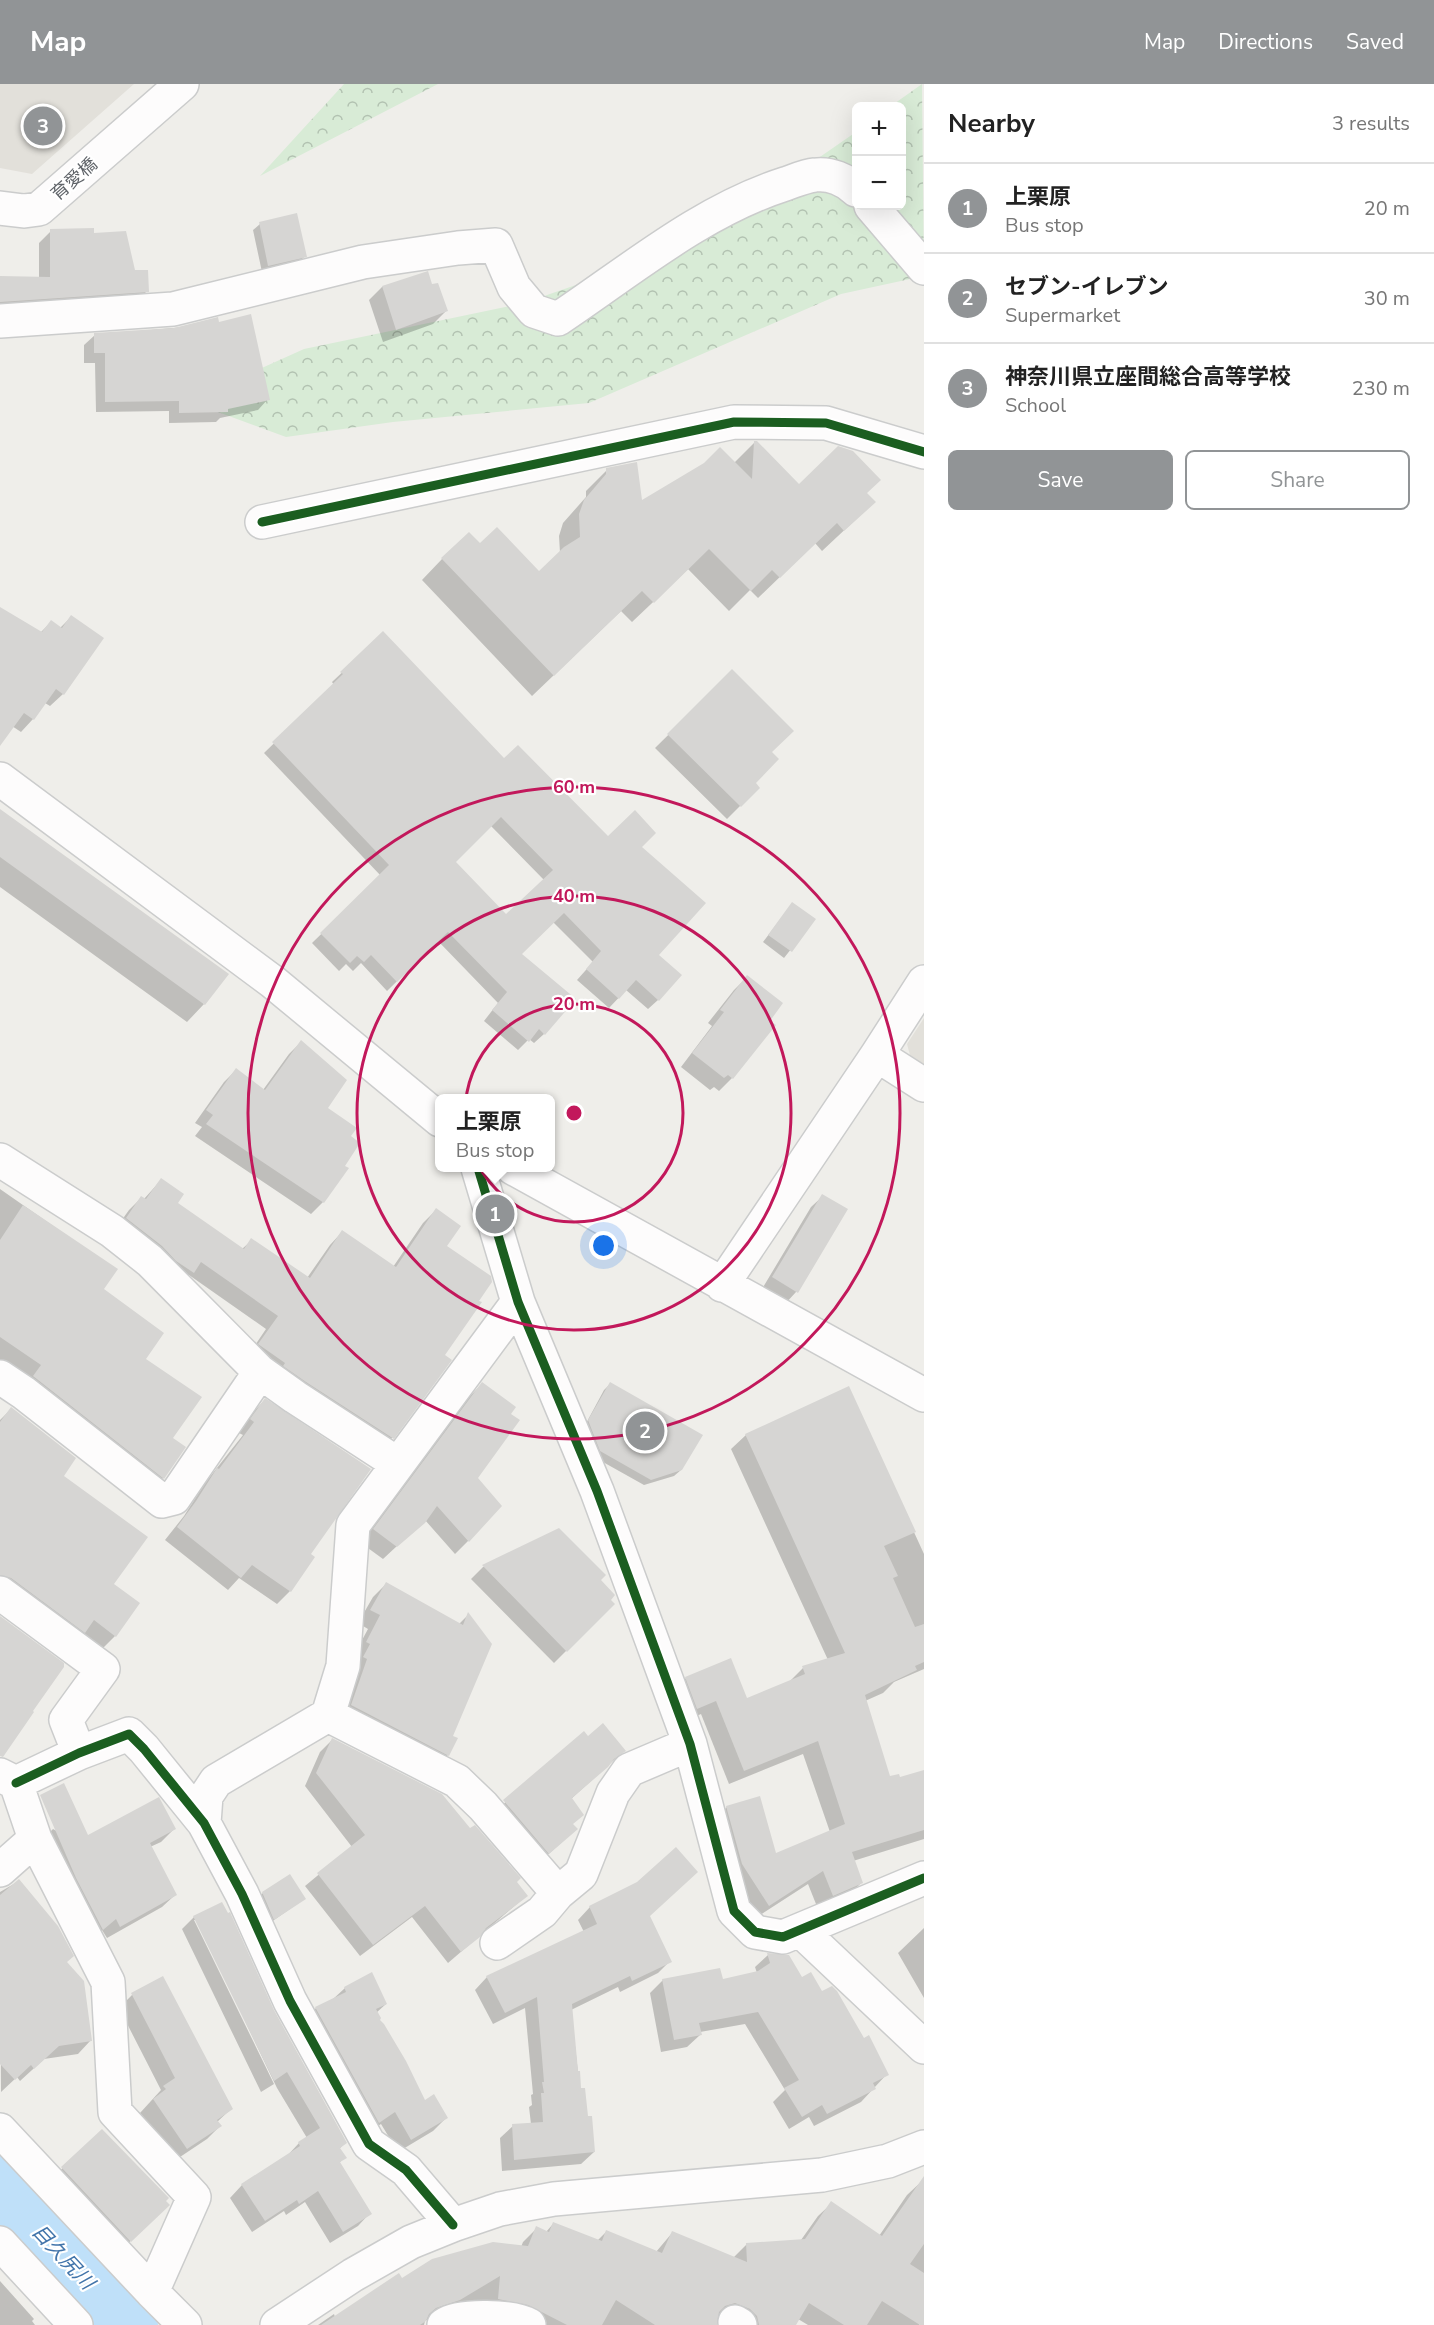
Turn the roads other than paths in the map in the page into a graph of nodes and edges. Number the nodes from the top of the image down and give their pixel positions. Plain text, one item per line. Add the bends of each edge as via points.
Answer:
1 (182, 84) edge
2 (852, 185) edge
3 (0, 208) edge
4 (874, 210) edge
5 (924, 268) edge
6 (0, 321) edge
7 (924, 452) edge
8 (262, 522) dead end
9 (0, 779) edge
10 (924, 982) edge
11 (877, 1055) junction
12 (924, 1085) edge
13 (435, 1116) edge
14 (0, 1160) edge
15 (479, 1172) edge
16 (522, 1172) edge
17 (722, 1285) junction
18 (518, 1302) junction
19 (260, 1372) junction
20 (3, 1384) edge
21 (924, 1395) edge
22 (398, 1464) junction
23 (0, 1593) edge
24 (328, 1715) junction
25 (690, 1744) junction
26 (79, 1753) junction
27 (8, 1779) edge
28 (204, 1823) junction
29 (35, 1839) junction
30 (0, 1870) edge
31 (924, 1878) edge
32 (558, 1893) junction
33 (800, 1930) junction
34 (497, 1942) dead end
35 (924, 2047) edge
36 (0, 2130) edge
37 (924, 2147) edge
38 (453, 2225) junction
39 (0, 2243) edge
40 (152, 2292) junction
41 (76, 2325) edge
42 (185, 2325) edge
43 (277, 2325) edge
44 (444, 2325) edge
45 (529, 2325) edge

1 - 3 street, 育愛橋 via 39,209
2 - 6 street via 835,176 816,174 757,193 707,218 558,319 534,311 514,287 496,245 363,261 173,309
4 - 5 street
7 - 8 street via 826,423 734,422
9 - 13 street via 273,982
10 - 11 street
11 - 12 street
11 - 17 street
14 - 19 street via 112,1231 150,1261
15 - 18 street
16 - 17 street
17 - 21 street
18 - 22 street
18 - 25 street via 597,1491
19 - 20 street via 174,1498 162,1501
19 - 22 street
22 - 24 street via 352,1525 344,1666
23 - 26 street via 103,1669 66,1720
24 - 28 street via 216,1781 206,1796
24 - 32 street via 457,1781
25 - 32 street via 629,1770 613,1793 581,1874
25 - 33 street via 734,1911 755,1932 783,1937
26 - 27 street
26 - 28 street via 129,1734
27 - 29 street
28 - 38 street via 242,1894 290,2001 369,2144 406,2170
29 - 30 street
29 - 40 street via 108,1982 115,2112 194,2197
31 - 33 street
32 - 34 street via 542,1912
33 - 35 street
36 - 40 street
37 - 38 street via 844,2172 554,2199 500,2209
38 - 43 street via 411,2242
39 - 41 street
40 - 42 street
44 - 45 street via 484,2318 519,2320

